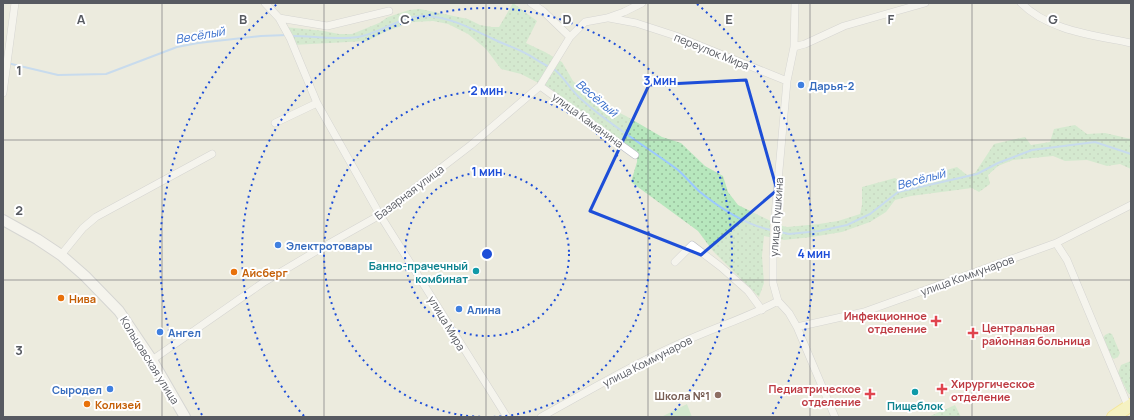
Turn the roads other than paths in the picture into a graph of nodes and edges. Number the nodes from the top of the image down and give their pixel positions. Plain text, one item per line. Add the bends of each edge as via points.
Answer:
1 (14, 3) edge
2 (265, 3) edge
3 (531, 3) edge
4 (642, 3) edge
5 (795, 3) edge
6 (925, 3) edge
7 (1021, 3) edge
8 (632, 9) junction
9 (389, 11) dead end
10 (279, 18) junction
11 (607, 18) junction
12 (636, 23) junction
13 (570, 37) junction
14 (1131, 43) edge
15 (794, 47) junction
16 (787, 81) junction
17 (540, 86) junction
18 (3, 93) edge
19 (316, 103) junction
20 (275, 123) dead end
21 (212, 154) dead end
22 (635, 155) dead end
23 (1131, 205) edge
24 (380, 215) junction
25 (3, 220) edge
26 (1056, 243) junction
27 (62, 255) junction
28 (675, 262) dead end
29 (778, 301) junction
30 (762, 310) junction
31 (797, 327) junction
32 (152, 360) junction
33 (1130, 406) edge
34 (185, 417) edge
35 (506, 417) edge
36 (541, 417) edge
37 (835, 417) edge
38 (1114, 417) edge

1 - 18 street
2 - 10 street, улица Мира
3 - 13 street
4 - 8 street, Базарная улица
5 - 15 street, улица Пушкина
6 - 15 street via 844,26
7 - 14 street via 1046,21 1080,33
8 - 11 street, Базарная улица
8 - 12 street via 631,17
9 - 10 street via 327,26
10 - 19 street, улица Мира
11 - 12 street, переулок Мира
11 - 13 street, Базарная улица via 585,22
12 - 16 street, переулок Мира via 676,36
13 - 17 street, Базарная улица
15 - 16 street, улица Пушкина
16 - 29 street, улица Пушкина via 773,235 773,283
17 - 22 street, улица Каманина
17 - 24 street, Базарная улица via 471,145
19 - 20 street
19 - 24 street, улица Мира
21 - 27 street via 96,217 83,228
23 - 26 street, улица Коммунаров
24 - 32 street, Базарная улица via 264,282
24 - 35 street, улица Мира
25 - 27 main road, Кольцовская улица
26 - 31 street, улица Коммунаров via 864,312
26 - 33 street via 1067,260
27 - 32 main road, Кольцовская улица via 119,311
28 - 30 street via 692,245 748,291
29 - 30 street, улица Коммунаров
29 - 31 street, улица Пушкина
30 - 36 street, улица Коммунаров via 674,346
31 - 37 street, улица Пушкина
32 - 34 main road, Кольцовская улица
33 - 38 main road

